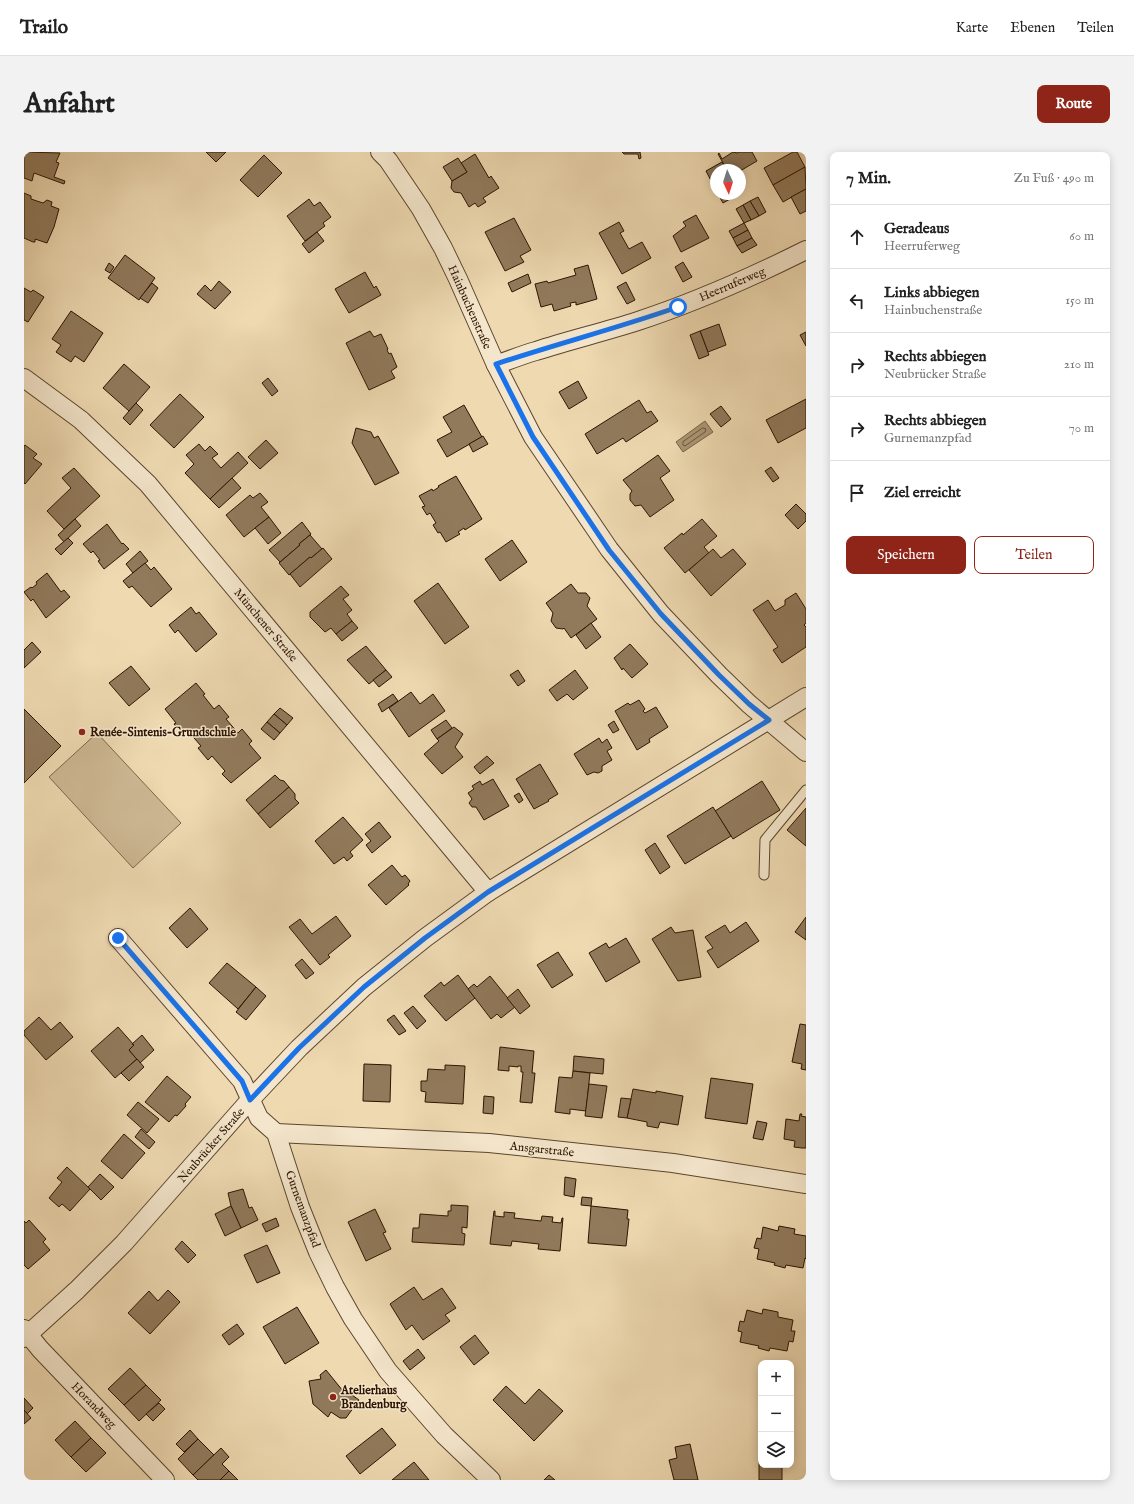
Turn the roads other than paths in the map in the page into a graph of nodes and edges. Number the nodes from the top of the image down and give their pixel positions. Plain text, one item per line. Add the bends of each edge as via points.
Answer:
1 (380, 152) edge
2 (806, 250) edge
3 (496, 364) junction
4 (24, 378) edge
5 (806, 697) edge
6 (769, 720) junction
7 (806, 752) edge
8 (806, 790) edge
9 (764, 875) dead end
10 (488, 892) junction
11 (118, 938) dead end
12 (250, 1100) junction
13 (276, 1133) junction
14 (806, 1184) edge
15 (26, 1334) edge
16 (166, 1480) edge
17 (491, 1480) edge

1 - 3 street, Hainbuchenstraße via 421,209 443,248
2 - 3 street, Heerruferweg via 759,274 678,307
3 - 6 street, Hainbuchenstraße via 533,437 609,550 661,614 719,675
4 - 10 street, Münchener Straße via 81,420 148,484
5 - 6 street, Neubrücker Straße
6 - 7 street, Hainbuchenstraße
6 - 10 street, Neubrücker Straße
8 - 9 lane via 765,840
10 - 12 street, Neubrücker Straße via 364,987 299,1048
11 - 12 street via 242,1081
12 - 13 street via 259,1118
12 - 15 street, Neubrücker Straße via 124,1243 77,1290
13 - 14 street, Ansgarstraße via 489,1143 673,1163
13 - 17 street, Gurnemanzpfad via 318,1252 353,1320 388,1371 412,1399 444,1436
15 - 16 street, Horandweg

